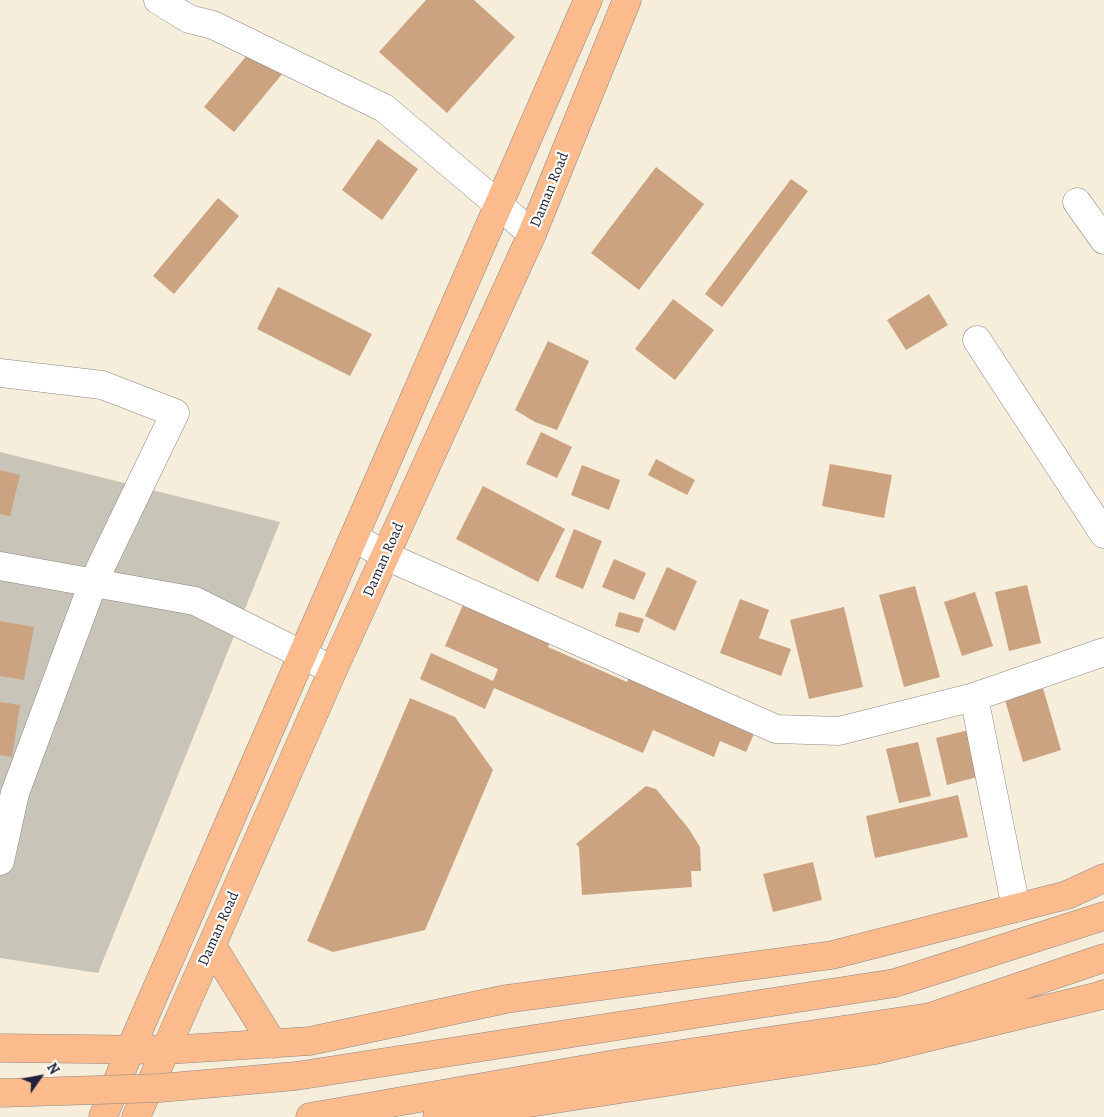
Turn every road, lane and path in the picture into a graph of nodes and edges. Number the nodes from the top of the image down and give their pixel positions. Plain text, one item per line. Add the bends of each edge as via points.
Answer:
1 (158, 0) edge
2 (588, 0) edge
3 (627, 0) edge
4 (1077, 202) dead end
5 (499, 204) junction
6 (532, 234) junction
7 (1104, 240) edge
8 (977, 340) dead end
9 (0, 373) edge
10 (1104, 534) edge
11 (354, 537) junction
12 (386, 556) junction
13 (0, 566) edge
14 (93, 582) junction
15 (1104, 652) edge
16 (302, 655) junction
17 (334, 670) junction
18 (974, 697) junction
19 (8, 792) edge
20 (0, 861) edge
21 (1104, 878) edge
22 (1016, 908) junction
23 (1104, 916) edge
24 (212, 946) junction
25 (1104, 958) edge
26 (1104, 994) edge
27 (273, 1044) junction
28 (0, 1048) edge
29 (130, 1050) junction
30 (166, 1050) junction
31 (0, 1093) edge
32 (102, 1117) edge
33 (136, 1117) edge
34 (310, 1117) edge
35 (437, 1117) edge

1 - 5 street via 384,108
2 - 5 main road
3 - 6 main road, Daman Road
4 - 7 street
5 - 6 street
5 - 11 main road
6 - 12 main road, Daman Road
8 - 10 street
9 - 14 street via 102,386 175,413
11 - 12 street
11 - 16 main road
12 - 17 main road, Daman Road
12 - 18 street via 776,729 839,731
13 - 14 street
14 - 16 street via 196,601
14 - 19 street
15 - 18 street
16 - 17 street
16 - 29 main road
17 - 24 main road, Daman Road
18 - 22 street
19 - 20 street
21 - 22 main road via 1067,895
22 - 27 main road via 832,955 506,999 310,1041
23 - 31 main road, bridge via 895,983 296,1076 160,1088
24 - 27 main road
24 - 30 main road, Daman Road
25 - 34 main road via 930,1017 621,1063
26 - 35 main road via 876,1050
27 - 30 main road
28 - 29 main road
29 - 30 main road
29 - 32 main road
30 - 33 main road, Daman Road

